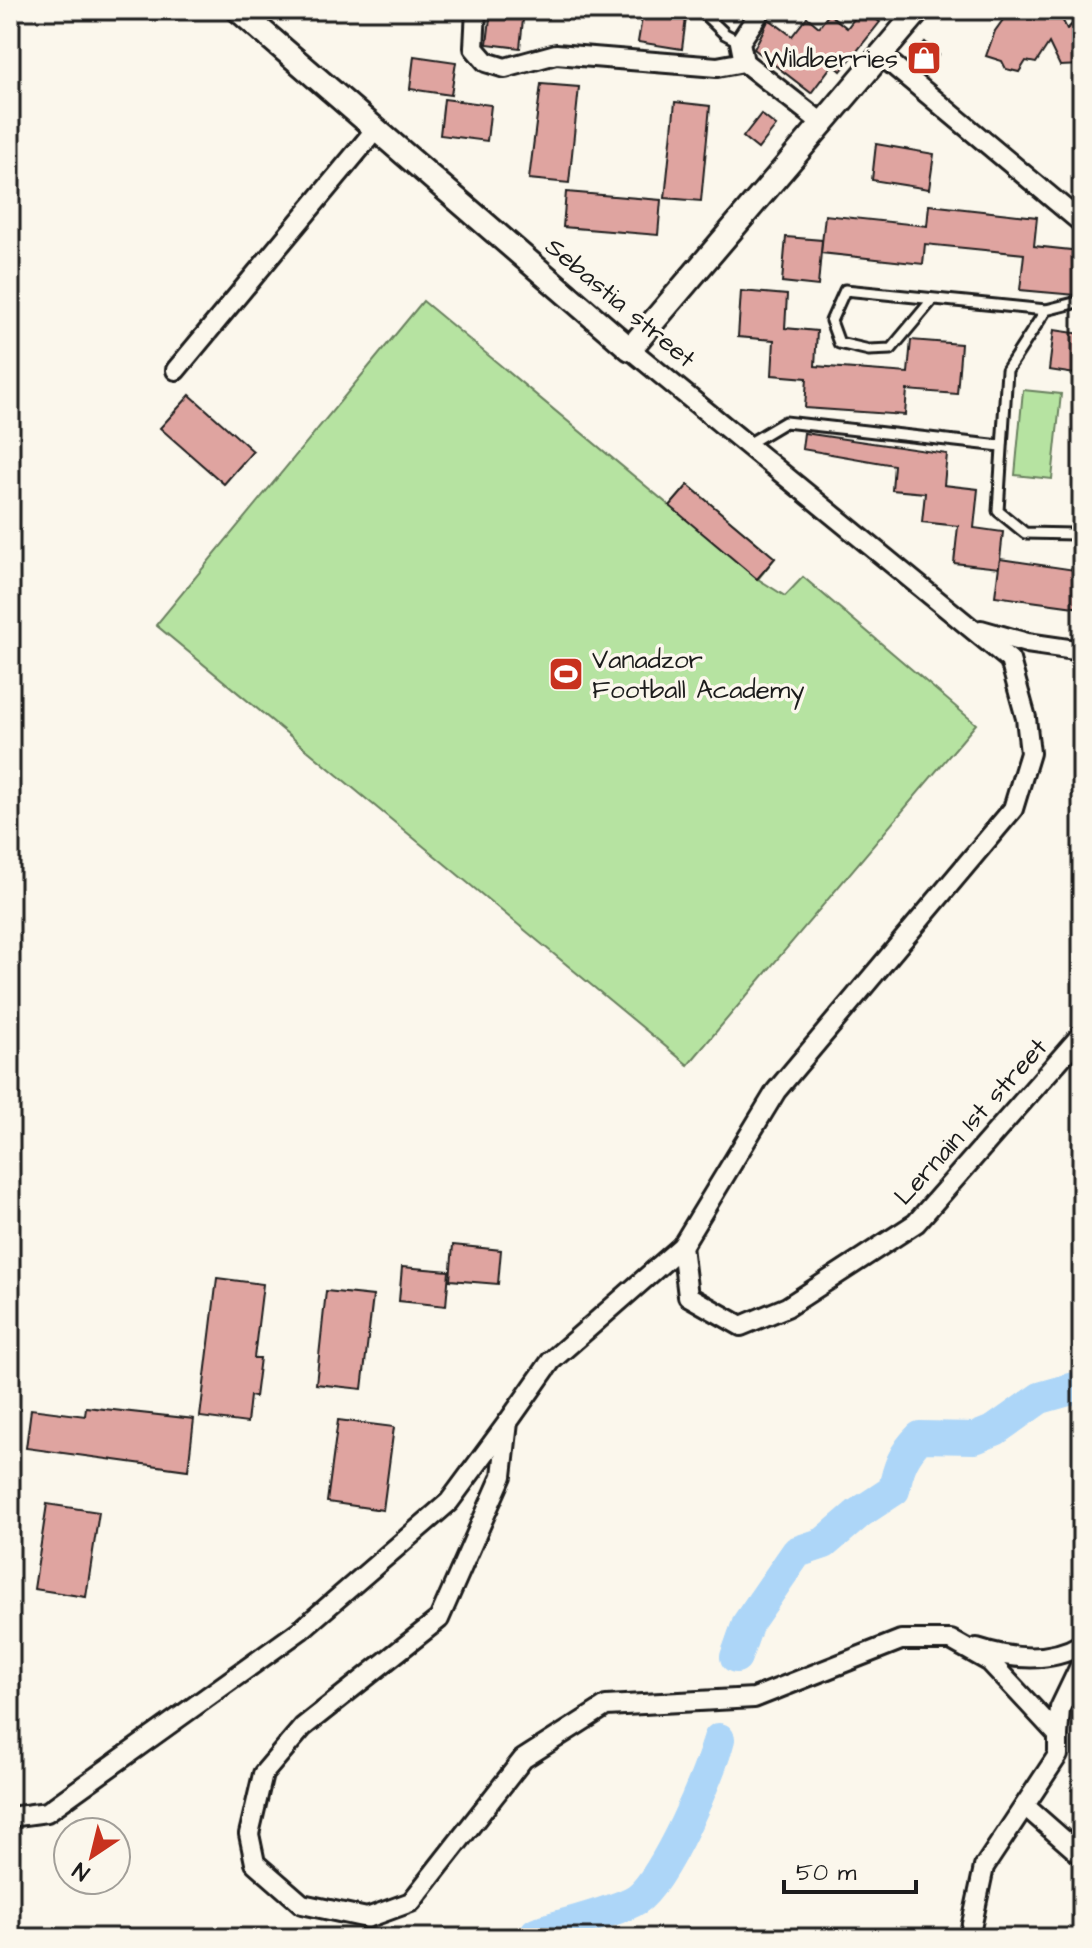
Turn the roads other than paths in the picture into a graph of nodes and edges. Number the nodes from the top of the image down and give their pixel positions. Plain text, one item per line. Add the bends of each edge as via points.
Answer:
1 (476, 10) edge
2 (700, 10) edge
3 (761, 10) edge
4 (919, 10) edge
5 (244, 12) edge
6 (740, 42) junction
7 (881, 55) junction
8 (744, 62) junction
9 (822, 123) junction
10 (376, 129) junction
11 (1082, 223) edge
12 (933, 299) junction
13 (1082, 301) edge
14 (1046, 310) junction
15 (630, 349) junction
16 (176, 370) dead end
17 (748, 444) junction
18 (1001, 446) junction
19 (1082, 525) edge
20 (974, 628) junction
21 (1082, 651) edge
22 (1082, 1034) edge
23 (682, 1246) junction
24 (508, 1422) junction
25 (951, 1640) junction
26 (1082, 1644) edge
27 (1082, 1662) edge
28 (1058, 1735) junction
29 (1025, 1806) junction
30 (10, 1817) edge
31 (1082, 1856) edge
32 (969, 1938) edge

1 - 8 street via 474,48 486,62 505,68 556,54 717,67
2 - 6 lane
3 - 6 street
4 - 7 street
5 - 10 street, Sebastia street
6 - 8 street
7 - 9 street
7 - 11 street
8 - 9 street
9 - 15 street
10 - 15 street, Sebastia street
10 - 16 street
12 - 12 lane via 845,290 831,321 839,343 891,349
12 - 14 lane
13 - 14 lane
14 - 18 lane via 1007,370
15 - 17 street, Sebastia street
17 - 18 lane via 785,422
17 - 20 street, Sebastia street
18 - 19 lane via 998,511 1025,533 1074,534
20 - 21 street
20 - 23 street, Sebastia street via 1010,660 1026,718 1030,753 1013,809 776,1091
22 - 23 street, Lernain 1st street via 916,1223 787,1307 741,1326 688,1296
23 - 24 street, Sebastia street via 551,1361
24 - 25 street via 502,1476 439,1619 303,1727 263,1774 249,1834 255,1863 302,1904 367,1918 411,1902 523,1759 606,1706 754,1698 901,1640
24 - 30 street, Sebastia street via 449,1502 302,1629 47,1812
25 - 26 street via 1018,1658 1050,1657
25 - 28 street via 990,1662
27 - 28 street via 1060,1708
28 - 29 street via 1058,1755
29 - 31 street
29 - 32 street via 984,1867

